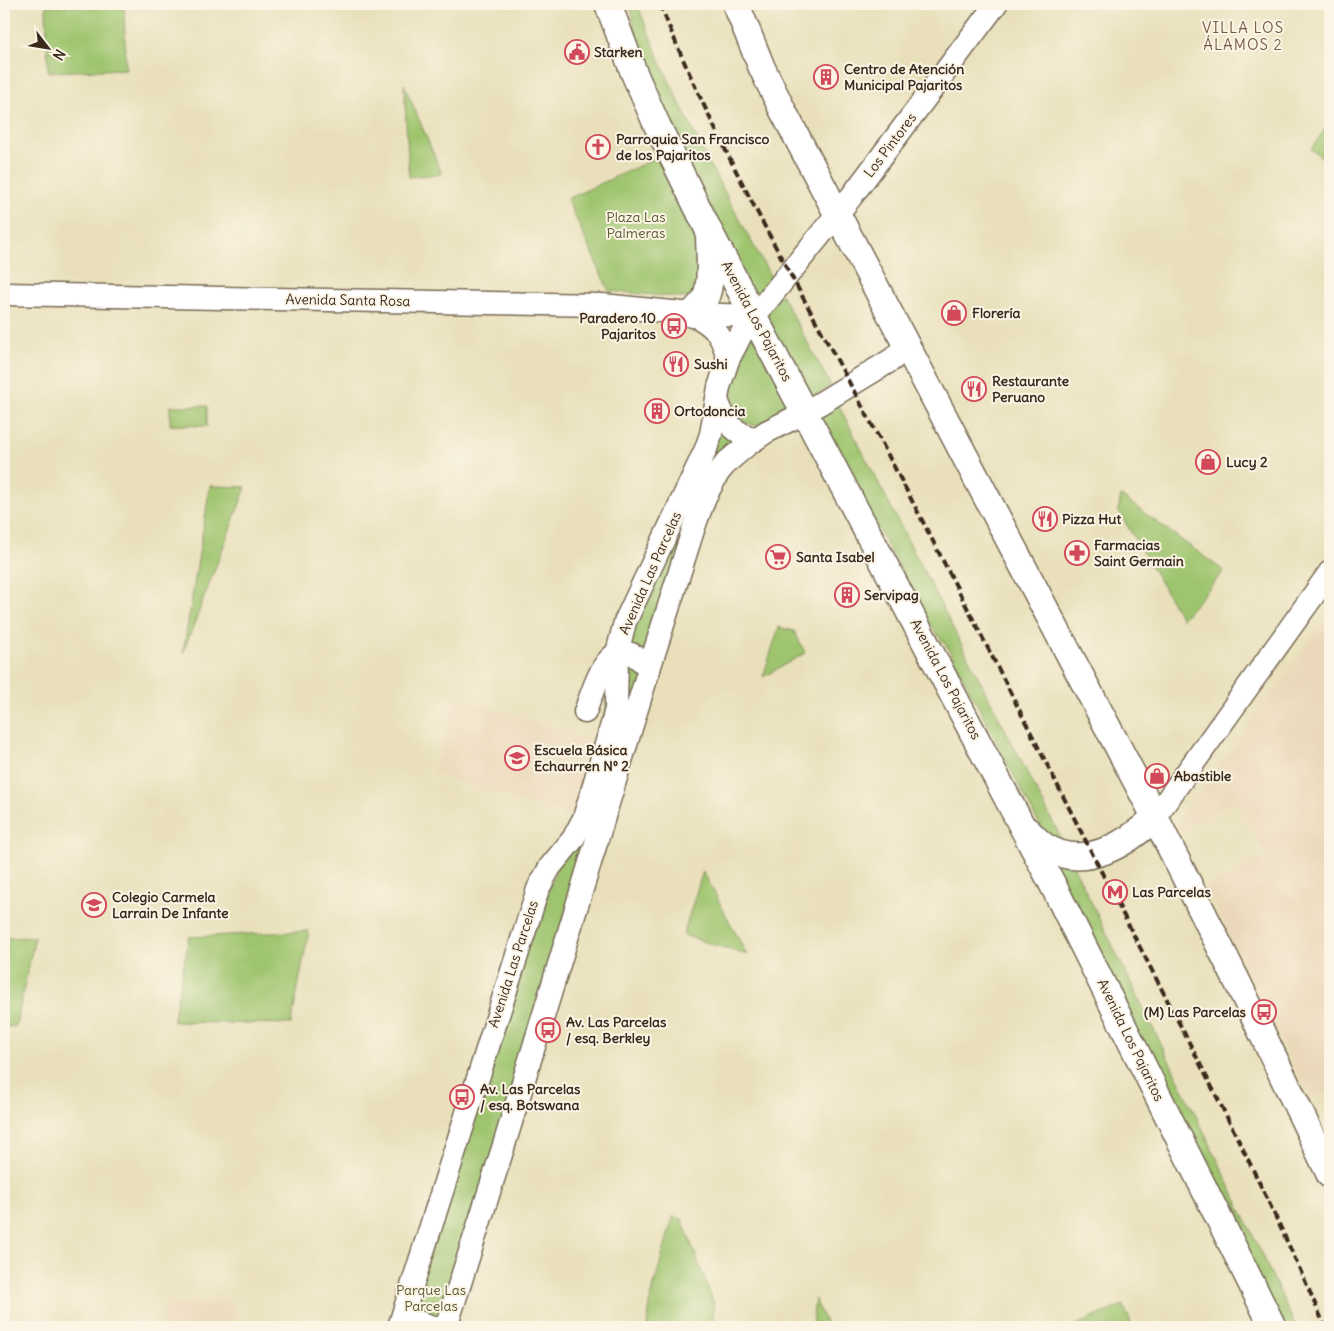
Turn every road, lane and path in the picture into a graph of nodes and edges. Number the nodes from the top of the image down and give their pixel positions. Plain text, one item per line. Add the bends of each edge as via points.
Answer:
1 (608, 4) edge
2 (736, 4) edge
3 (996, 4) edge
4 (837, 214) junction
5 (709, 231) junction
6 (4, 294) edge
7 (692, 314) junction
8 (754, 316) junction
9 (906, 345) junction
10 (728, 360) junction
11 (717, 400) junction
12 (806, 412) junction
13 (754, 439) junction
14 (1330, 572) edge
15 (617, 653) junction
16 (649, 669) junction
17 (585, 712) dead end
18 (1155, 817) junction
19 (1024, 828) junction
20 (562, 852) junction
21 (588, 867) junction
22 (1330, 1175) edge
23 (400, 1324) edge
24 (433, 1327) edge
25 (446, 1327) edge
26 (1273, 1327) edge

1 - 5 main road, Avenida Los Pajaritos via 634,73
2 - 4 main road via 762,68
3 - 4 street, Los Pintores
4 - 8 street, Avenida Las Parcelas
4 - 9 main road
5 - 7 main road via 707,294
5 - 8 main road, Avenida Los Pajaritos
6 - 7 street, Avenida Santa Rosa via 602,305
7 - 8 street, Avenida Santa Rosa
7 - 10 street, Avenida Santa Rosa via 717,332
8 - 10 street, Avenida Las Parcelas
8 - 12 main road, Avenida Los Pajaritos
9 - 12 street, Avenida Las Parcelas via 893,360
9 - 18 main road
10 - 11 street, Avenida Las Parcelas
11 - 13 street via 726,422
11 - 15 street, Avenida Las Parcelas via 706,449 632,605
12 - 13 street, Avenida Las Parcelas
12 - 19 main road, Avenida Los Pajaritos
13 - 16 street, Avenida Las Parcelas via 727,462 705,497
14 - 18 street
15 - 16 street via 634,656
15 - 17 street via 603,666
15 - 20 street, Avenida Las Parcelas via 616,708 610,736 584,818
16 - 21 street, Avenida Las Parcelas
18 - 19 main road via 1130,838 1086,856 1072,856 1046,847
18 - 22 main road
19 - 26 main road, Avenida Los Pajaritos
20 - 21 street via 578,856
20 - 23 street, Avenida Las Parcelas via 538,888
21 - 25 street, Avenida Las Parcelas
23 - 24 street via 422,1323

